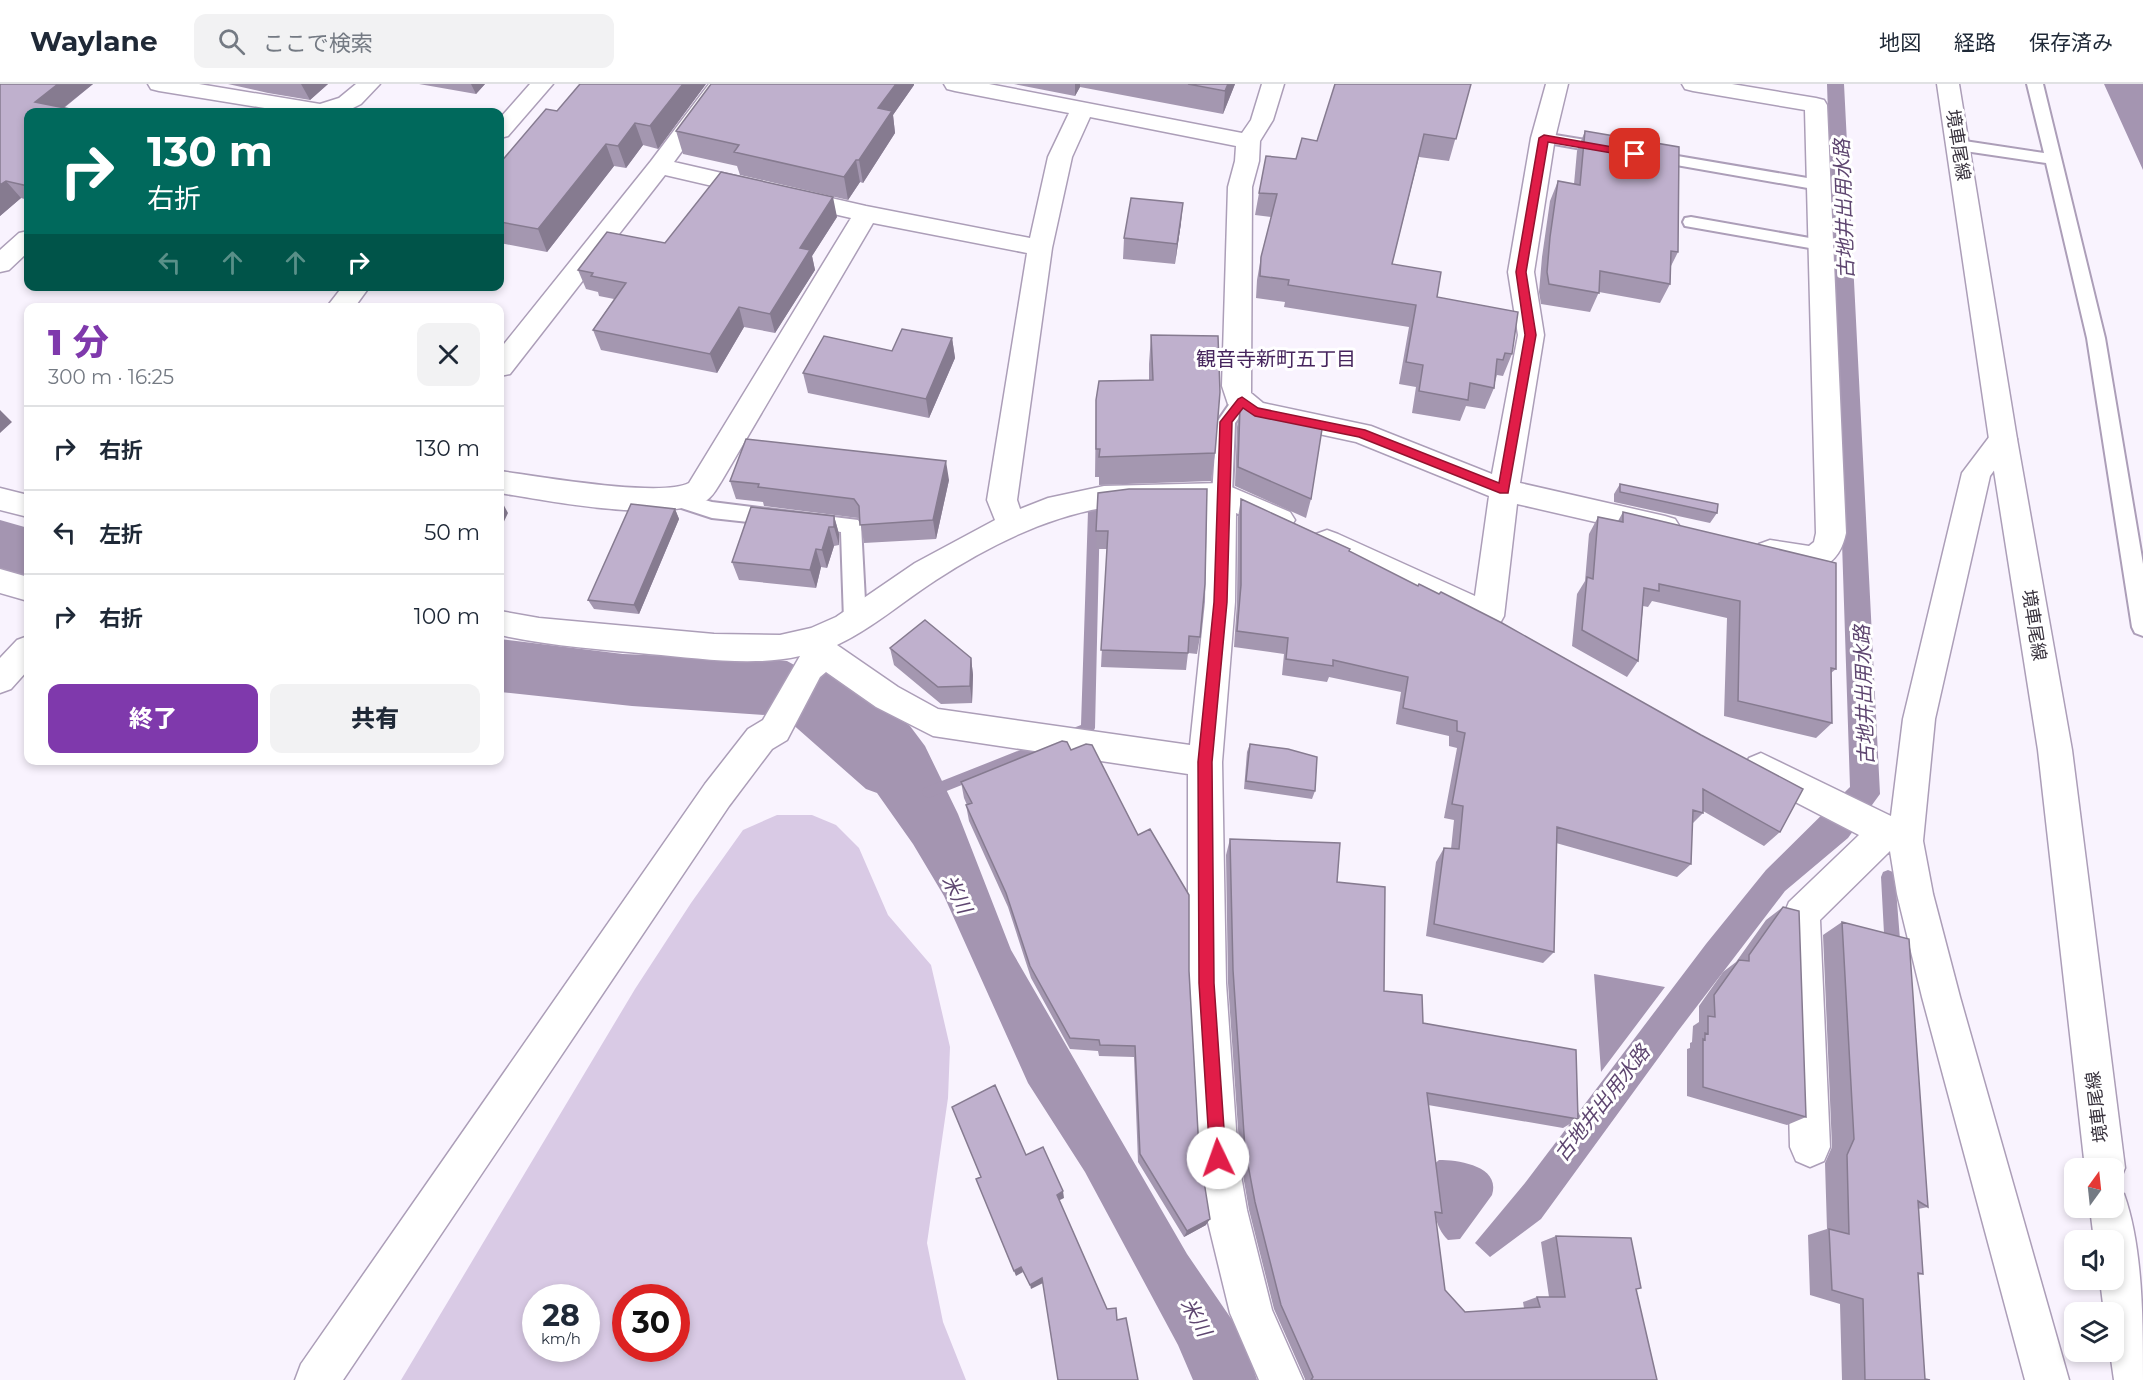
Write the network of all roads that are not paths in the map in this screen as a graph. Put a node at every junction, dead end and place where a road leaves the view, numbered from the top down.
1 (159, 84) edge
2 (369, 84) edge
3 (542, 84) edge
4 (720, 84) edge
5 (955, 84) edge
6 (1273, 84) edge
7 (1557, 84) edge
8 (1693, 84) edge
9 (1948, 84) edge
10 (2035, 84) edge
11 (1816, 94) edge
12 (290, 108) edge
13 (336, 108) edge
14 (1082, 110) junction
15 (504, 127) edge
16 (1544, 138) junction
17 (1248, 141) junction
18 (1958, 145) junction
19 (2053, 159) junction
20 (659, 166) junction
21 (1819, 185) junction
22 (866, 214) junction
23 (1691, 222) dead end
24 (24, 243) edge
25 (1821, 245) junction
26 (1040, 248) junction
27 (0, 264) edge
28 (354, 291) edge
29 (343, 303) edge
30 (504, 362) edge
31 (1242, 401) junction
32 (2003, 439) junction
33 (504, 482) edge
34 (1504, 490) junction
35 (1222, 494) junction
36 (0, 499) edge
37 (676, 499) junction
38 (24, 506) edge
39 (1011, 525) junction
40 (1686, 532) edge
41 (1742, 546) edge
42 (0, 581) edge
43 (24, 589) edge
44 (1488, 616) junction
45 (855, 620) junction
46 (504, 624) edge
47 (2143, 627) edge
48 (1518, 633) edge
49 (24, 653) edge
50 (816, 653) junction
51 (0, 680) edge
52 (1731, 753) edge
53 (1205, 762) junction
54 (1888, 832) junction
55 (1810, 1147) dead end
56 (2104, 1158) edge
57 (2112, 1218) edge
58 (316, 1380) edge
59 (1281, 1380) edge
60 (2047, 1380) edge
61 (2136, 1380) edge

1 - 12 street
2 - 13 street
3 - 15 street
4 - 20 street
5 - 14 street
6 - 17 street
7 - 16 street
8 - 11 street
9 - 18 street, 境車尾線
10 - 19 lane
11 - 21 street
14 - 17 street
14 - 26 street
16 - 21 lane
16 - 34 street
17 - 31 street
18 - 19 lane
18 - 32 street, 境車尾線
19 - 47 lane
20 - 22 street
20 - 30 street
21 - 25 street
22 - 26 street
22 - 37 street
23 - 25 lane
24 - 27 street
25 - 41 street
26 - 39 street
28 - 29 street
31 - 34 street
31 - 35 lane
32 - 54 street
32 - 56 street, 境車尾線
33 - 37 street
34 - 40 street
34 - 44 street
35 - 39 street
35 - 44 street
35 - 53 street
36 - 38 street
37 - 45 lane
39 - 45 street
42 - 43 street
44 - 48 street
45 - 50 street
46 - 50 street
49 - 51 street
50 - 53 street
50 - 58 street
52 - 54 street
53 - 59 street
54 - 55 street
54 - 60 street
57 - 61 street

